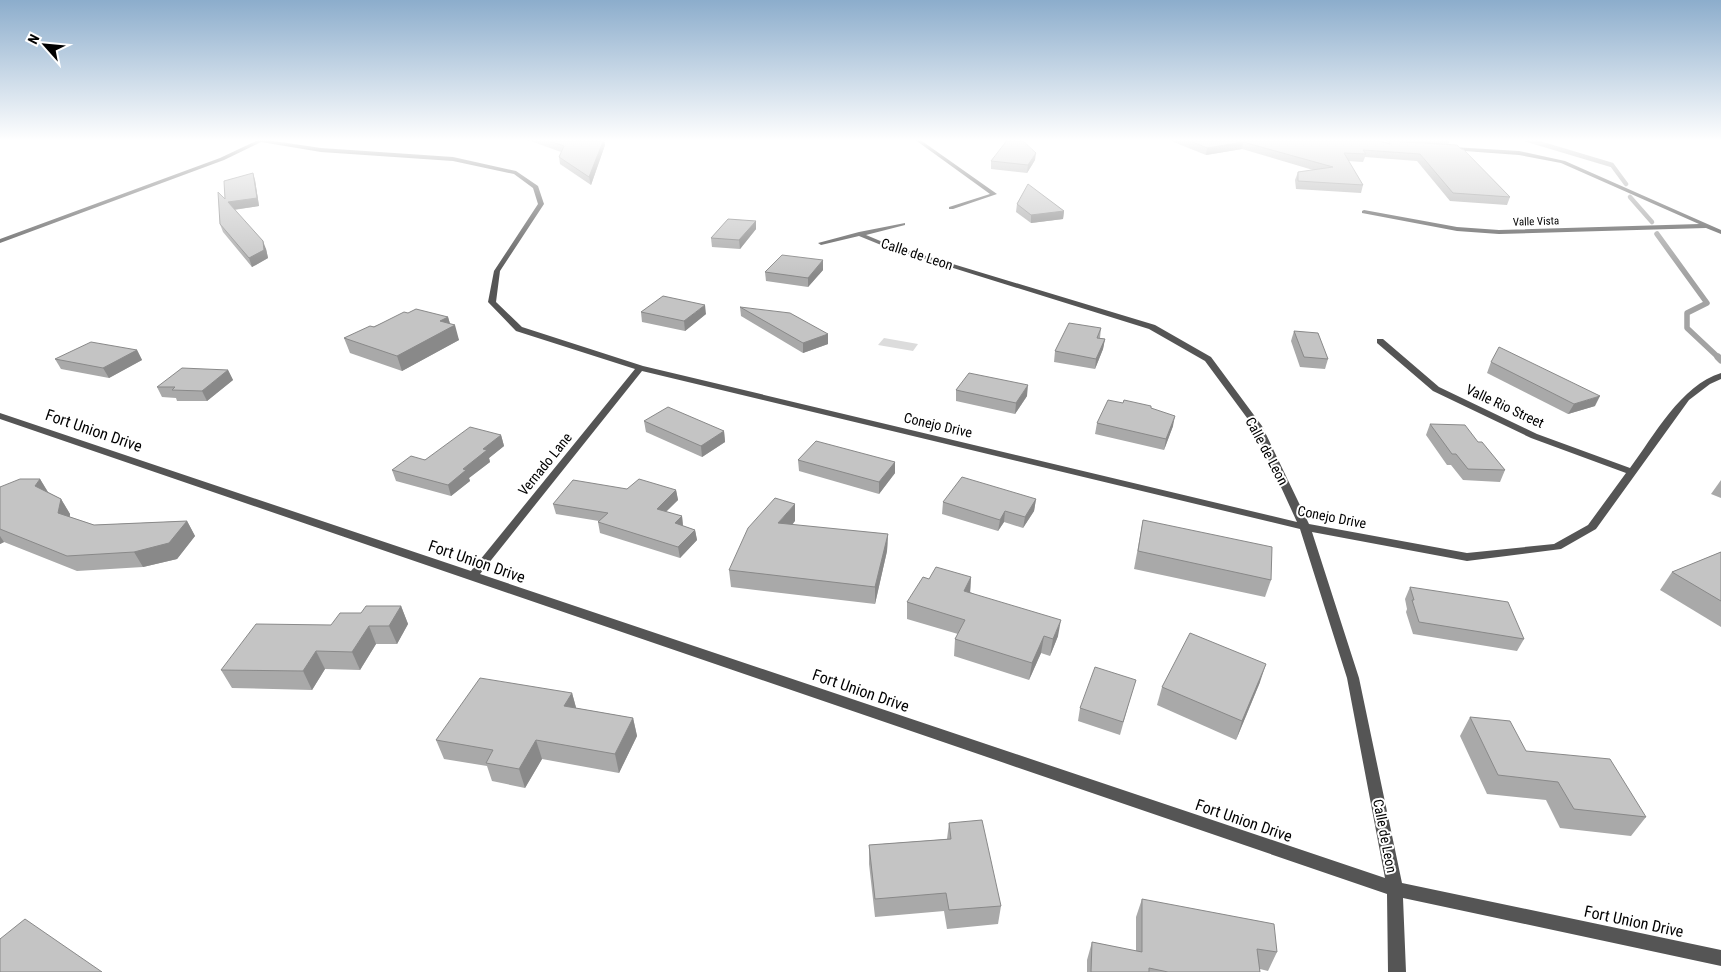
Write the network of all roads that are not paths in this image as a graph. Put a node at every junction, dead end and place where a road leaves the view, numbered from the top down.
1 (154, 184) edge
2 (532, 184) edge
3 (980, 184) edge
4 (1614, 184) edge
5 (951, 208) dead end
6 (1364, 212) dead end
7 (903, 224) dead end
8 (1710, 226) junction
9 (1721, 232) edge
10 (859, 234) junction
11 (0, 242) edge
12 (821, 243) dead end
13 (1380, 341) dead end
14 (640, 368) junction
15 (1721, 376) edge
16 (0, 416) edge
17 (1632, 472) junction
18 (1305, 527) junction
19 (472, 577) junction
20 (1395, 889) junction
21 (1721, 958) edge
22 (1397, 972) edge

1 - 11 street
2 - 14 street, Conejo Drive
3 - 5 street
4 - 8 street
6 - 8 street, Valle Vista
7 - 10 street, Calle de Leon
8 - 9 street
10 - 12 street, Calle de Leon
10 - 18 street, Calle de Leon
13 - 17 street, Valle Rio Street
14 - 18 street, Conejo Drive
14 - 19 street, Vernado Lane
15 - 17 street, Conejo Drive
16 - 19 street, Fort Union Drive
17 - 18 street, Conejo Drive
18 - 20 street, Calle de Leon
19 - 20 street, Fort Union Drive
20 - 21 street, Fort Union Drive
20 - 22 street, Calle de Leon

